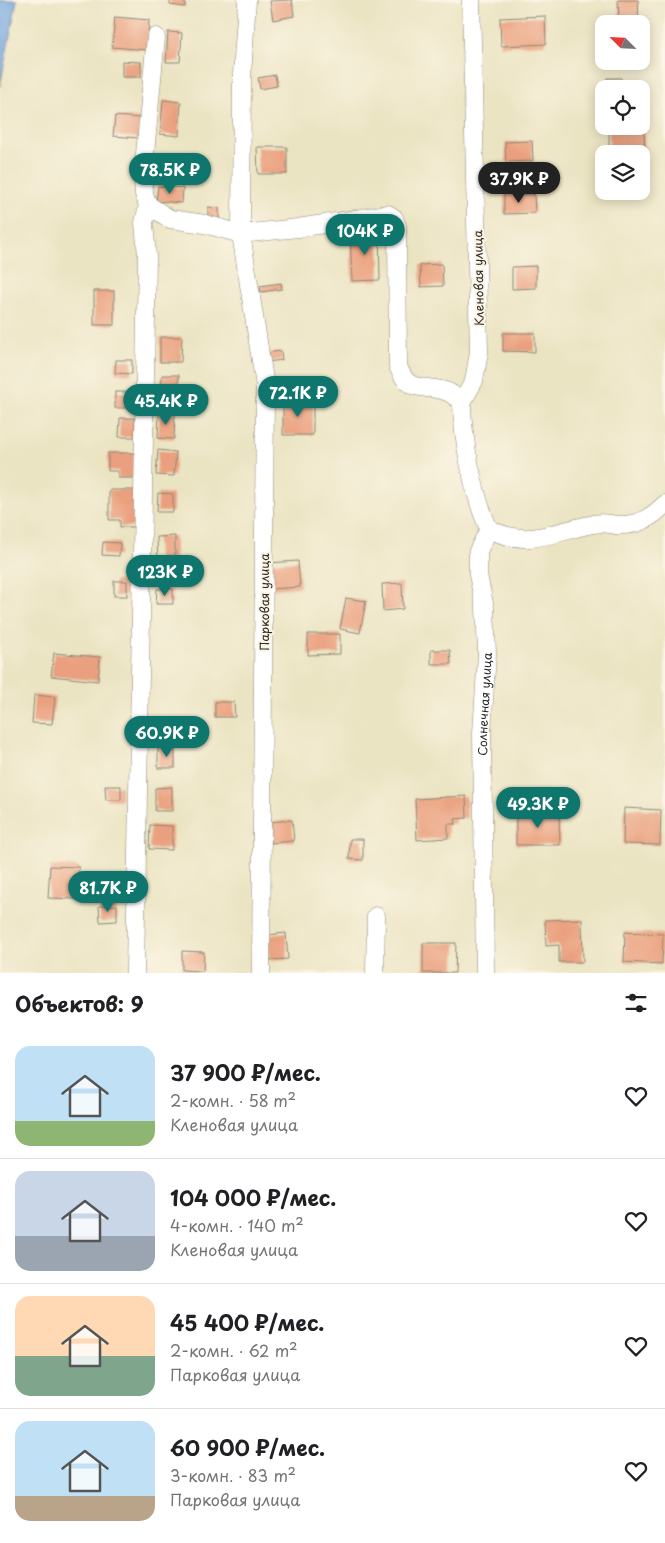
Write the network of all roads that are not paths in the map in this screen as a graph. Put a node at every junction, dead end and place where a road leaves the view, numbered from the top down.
1 (247, 0) edge
2 (471, 0) edge
3 (156, 37) dead end
4 (148, 205) junction
5 (241, 234) junction
6 (462, 402) junction
7 (665, 504) edge
8 (489, 529) junction
9 (376, 916) dead end
10 (135, 973) edge
11 (261, 973) edge
12 (375, 973) edge
13 (485, 973) edge

1 - 5 street, Парковая улица
2 - 6 street, Кленовая улица
3 - 4 street
4 - 5 street
4 - 10 street
5 - 6 street
5 - 11 street, Парковая улица
6 - 8 street
7 - 8 street
8 - 13 street, Солнечная улица
9 - 12 street

